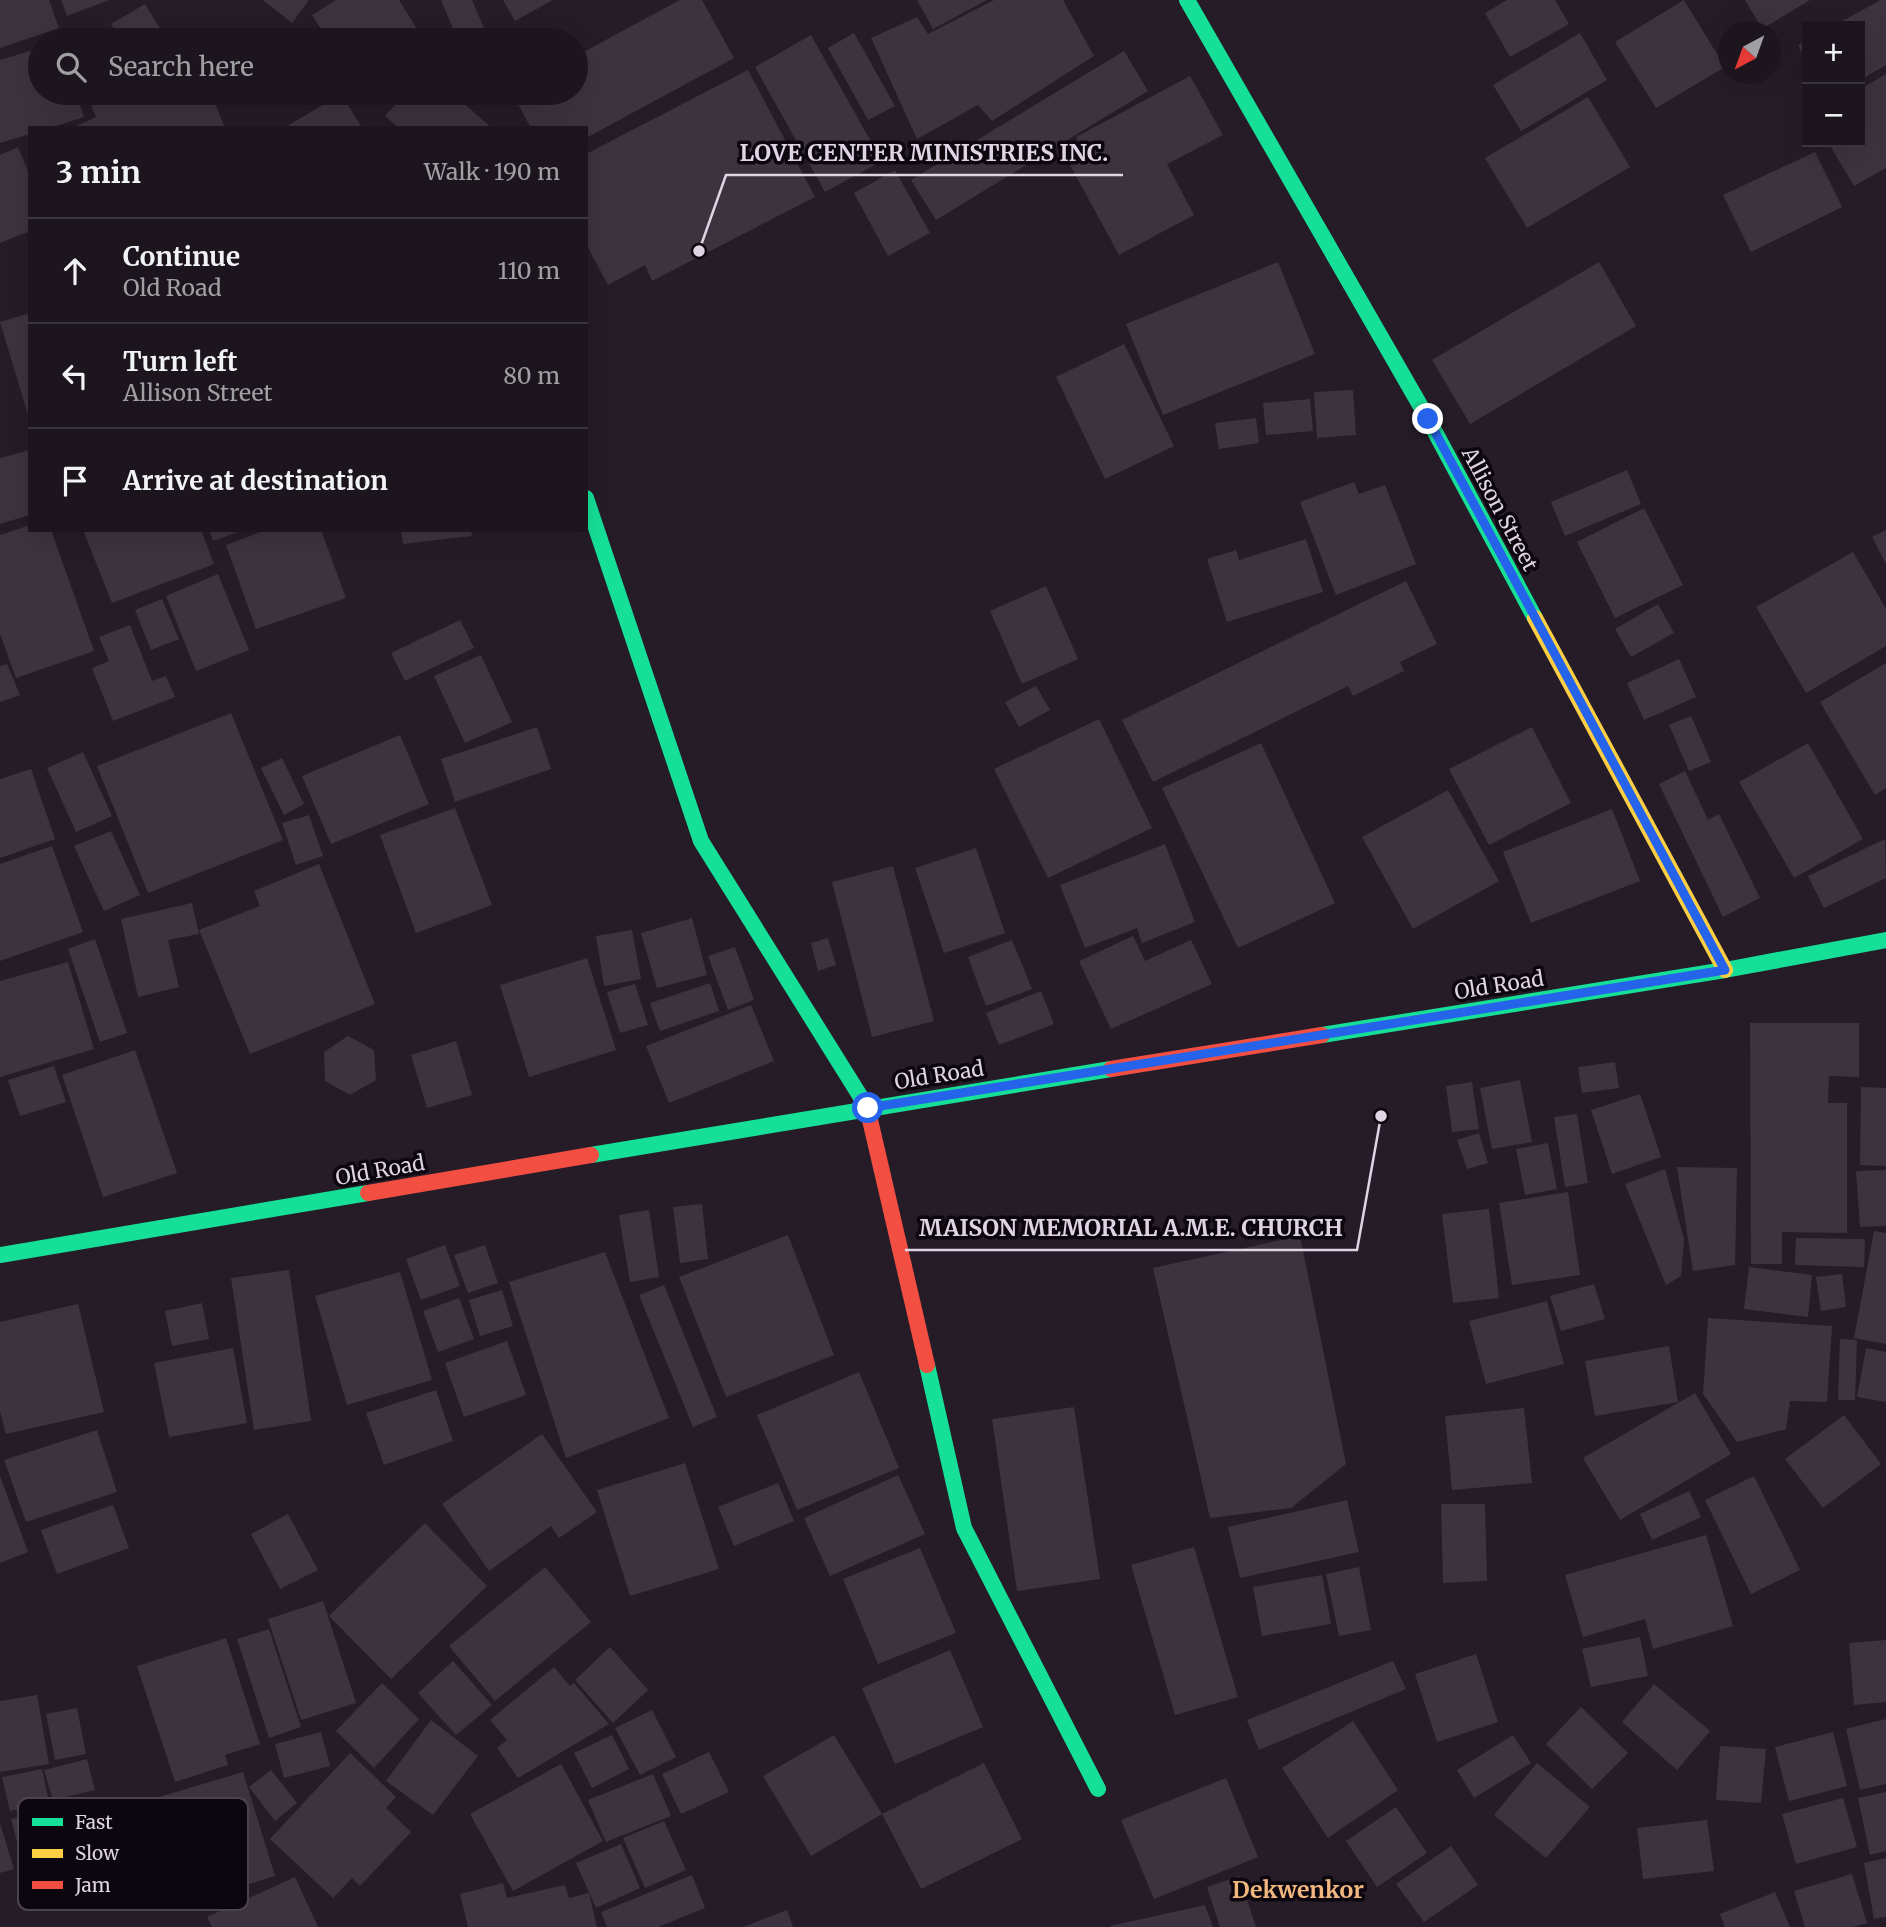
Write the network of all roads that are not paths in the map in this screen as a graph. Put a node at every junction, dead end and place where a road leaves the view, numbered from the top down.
1 (1187, 0) edge
2 (588, 504) edge
3 (1886, 940) edge
4 (1725, 970) junction
5 (868, 1108) junction
6 (0, 1255) edge
7 (1098, 1789) dead end

1 - 4 street, Allison Street
2 - 5 street
3 - 4 street, Old Road
4 - 5 street, Old Road
5 - 6 street, Old Road
5 - 7 street

